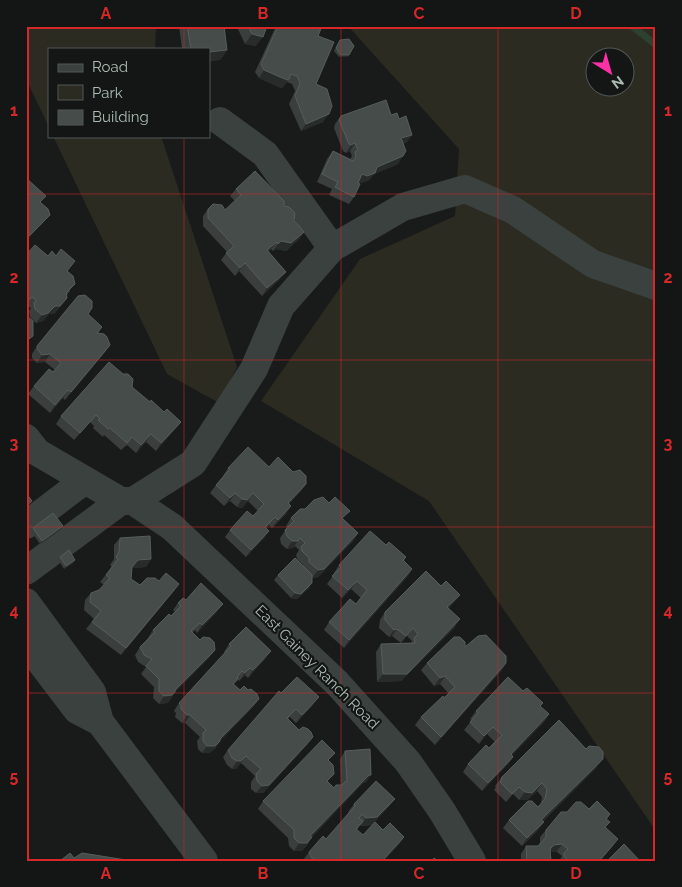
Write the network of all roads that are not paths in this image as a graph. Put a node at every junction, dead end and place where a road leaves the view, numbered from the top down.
1 (220, 121) dead end
2 (332, 248) junction
3 (656, 286) edge
4 (26, 438) edge
5 (85, 480) junction
6 (127, 501) junction
7 (26, 525) edge
8 (26, 570) edge
9 (26, 602) edge
10 (26, 643) edge
11 (100, 722) junction
12 (204, 861) edge
13 (472, 861) edge

1 - 2 street
2 - 3 street
2 - 6 street
4 - 5 street, East Gainey Ranch Road
5 - 6 street, East Gainey Ranch Road
5 - 7 street
6 - 8 street
6 - 13 street, East Gainey Ranch Road
9 - 11 street
10 - 11 street
11 - 12 street

